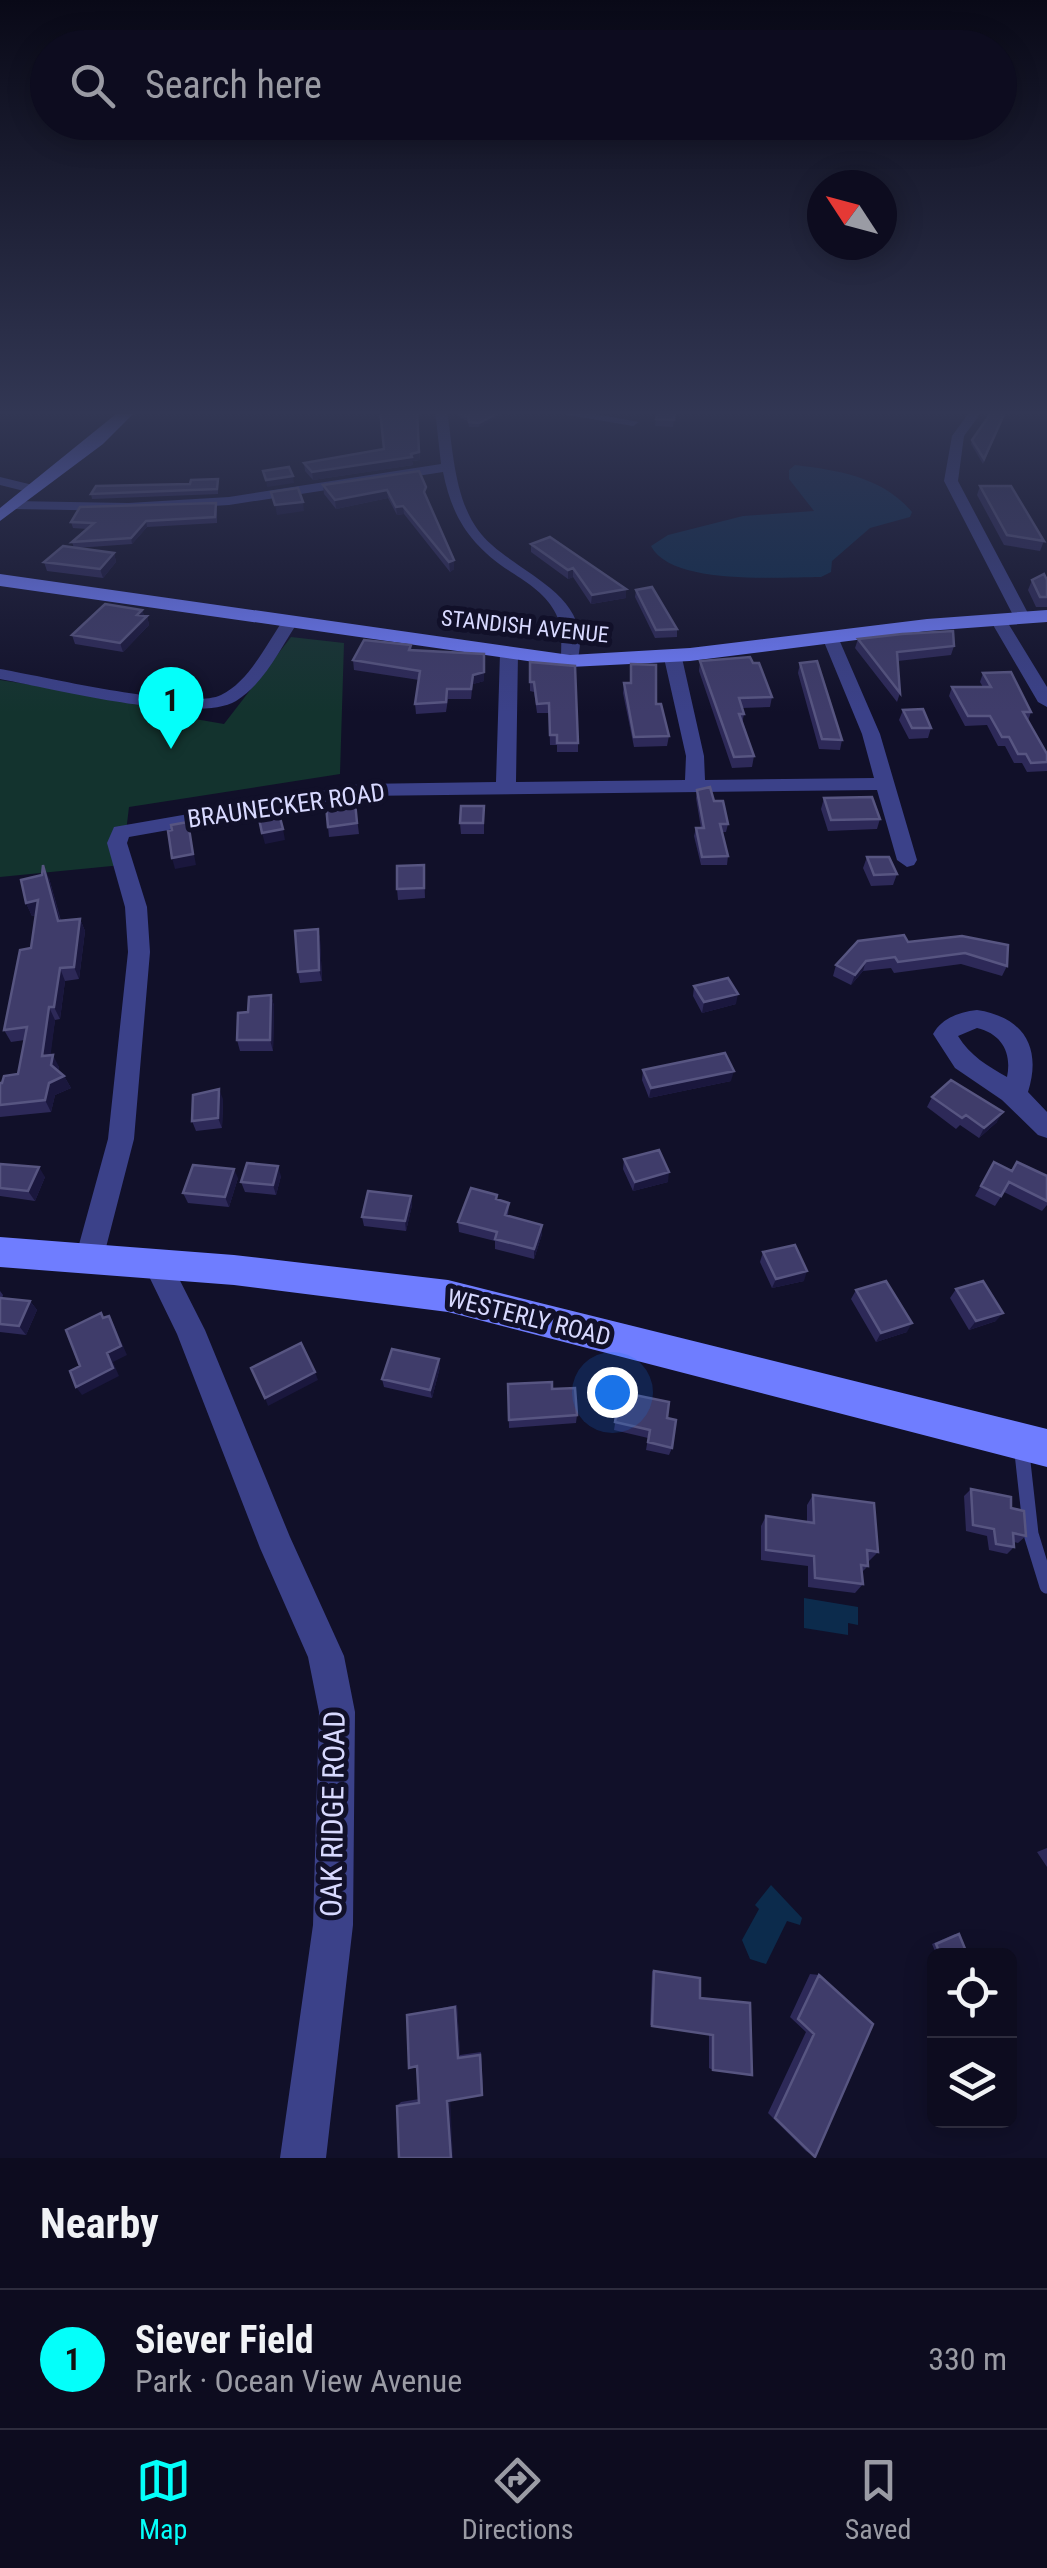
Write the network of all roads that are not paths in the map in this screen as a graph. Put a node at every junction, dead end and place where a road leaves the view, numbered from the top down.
1 (465, 511) edge
2 (967, 511) edge
3 (0, 580) edge
4 (1047, 616) edge
5 (1022, 617) junction
6 (997, 618) junction
7 (290, 622) junction
8 (830, 638) junction
9 (508, 653) junction
10 (673, 658) junction
11 (570, 661) junction
12 (0, 674) edge
13 (1047, 702) edge
14 (886, 784) junction
15 (694, 787) junction
16 (506, 788) junction
17 (907, 860) dead end
18 (1014, 1095) dead end
19 (1047, 1128) edge
20 (0, 1252) edge
21 (90, 1259) junction
22 (158, 1264) junction
23 (1034, 1445) edge
24 (1047, 1586) edge
25 (303, 2158) edge

1 - 11 street
2 - 5 street
3 - 7 street, STANDISH AVENUE
4 - 5 street, STANDISH AVENUE
5 - 6 street, STANDISH AVENUE
6 - 8 street, STANDISH AVENUE
6 - 13 street
7 - 9 street, STANDISH AVENUE
7 - 12 street
8 - 10 street, STANDISH AVENUE
8 - 14 street
9 - 11 street, STANDISH AVENUE
9 - 16 street
10 - 11 street, STANDISH AVENUE
10 - 15 street
14 - 15 street, BRAUNECKER ROAD
14 - 17 street
15 - 16 street, BRAUNECKER ROAD
16 - 21 street, BRAUNECKER ROAD
18 - 19 street
20 - 21 street, WESTERLY ROAD
21 - 22 street, WESTERLY ROAD
22 - 23 street, WESTERLY ROAD
22 - 25 street, OAK RIDGE ROAD
23 - 24 lane

